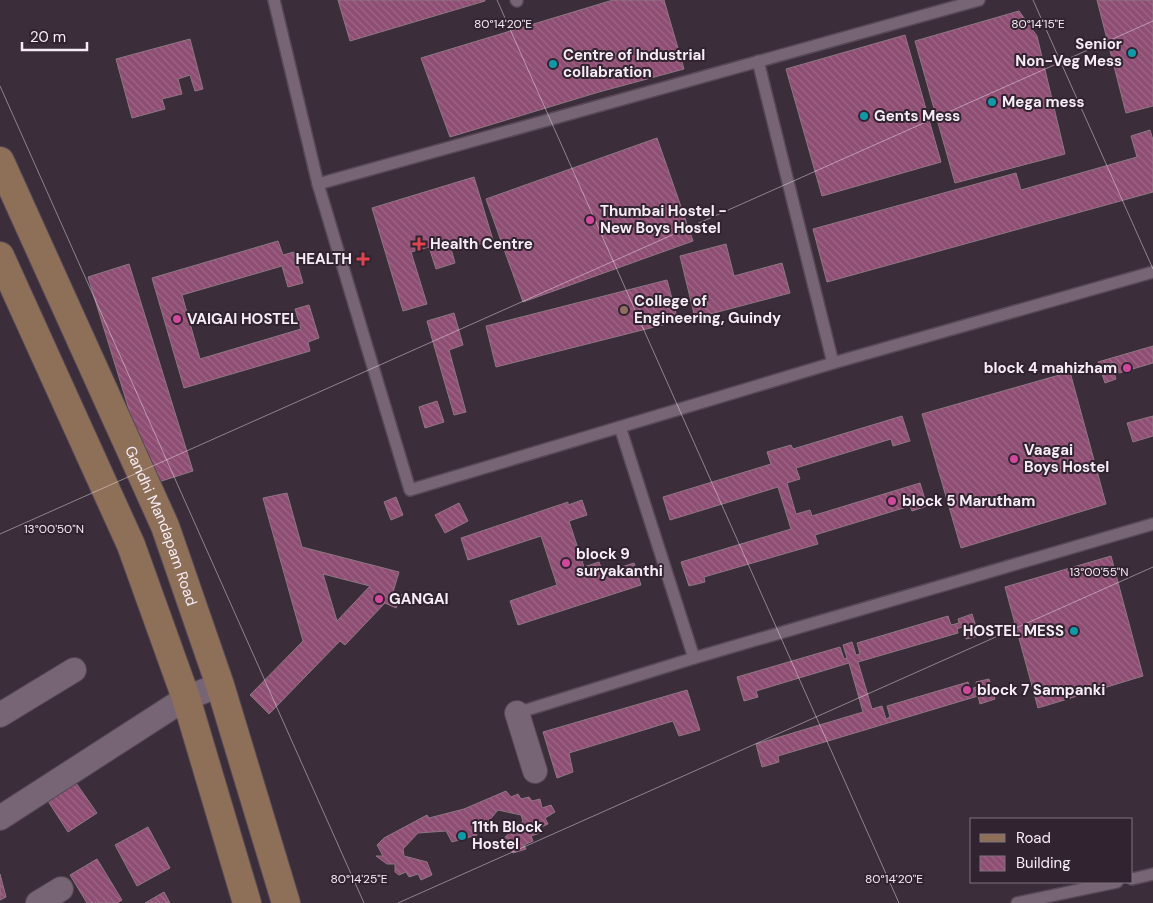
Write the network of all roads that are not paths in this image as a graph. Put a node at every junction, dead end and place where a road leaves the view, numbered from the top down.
1 (274, 0) edge
2 (979, 0) edge
3 (758, 61) junction
4 (0, 161) edge
5 (318, 184) junction
6 (0, 256) edge
7 (1153, 272) edge
8 (833, 363) junction
9 (620, 427) junction
10 (1153, 524) edge
11 (694, 658) junction
12 (74, 670) dead end
13 (220, 685) junction
14 (186, 698) junction
15 (517, 713) joint
16 (0, 714) edge
17 (536, 771) dead end
18 (0, 818) edge
19 (1153, 874) edge
20 (1133, 878) edge
21 (1112, 883) edge
22 (61, 888) dead end
23 (38, 903) edge
24 (247, 903) edge
25 (286, 903) edge
26 (1017, 903) edge

1 - 5 lane
2 - 3 lane
3 - 5 lane
3 - 8 lane
4 - 13 main road, Gandhi Mandapam Road
5 - 9 lane
6 - 14 main road
7 - 8 lane
8 - 9 lane
9 - 11 lane
10 - 11 lane
11 - 15 lane
12 - 16 street
13 - 14 street
13 - 25 main road, Gandhi Mandapam Road
14 - 18 street
14 - 24 main road
15 - 17 street
19 - 20 lane
21 - 26 lane
22 - 23 street

